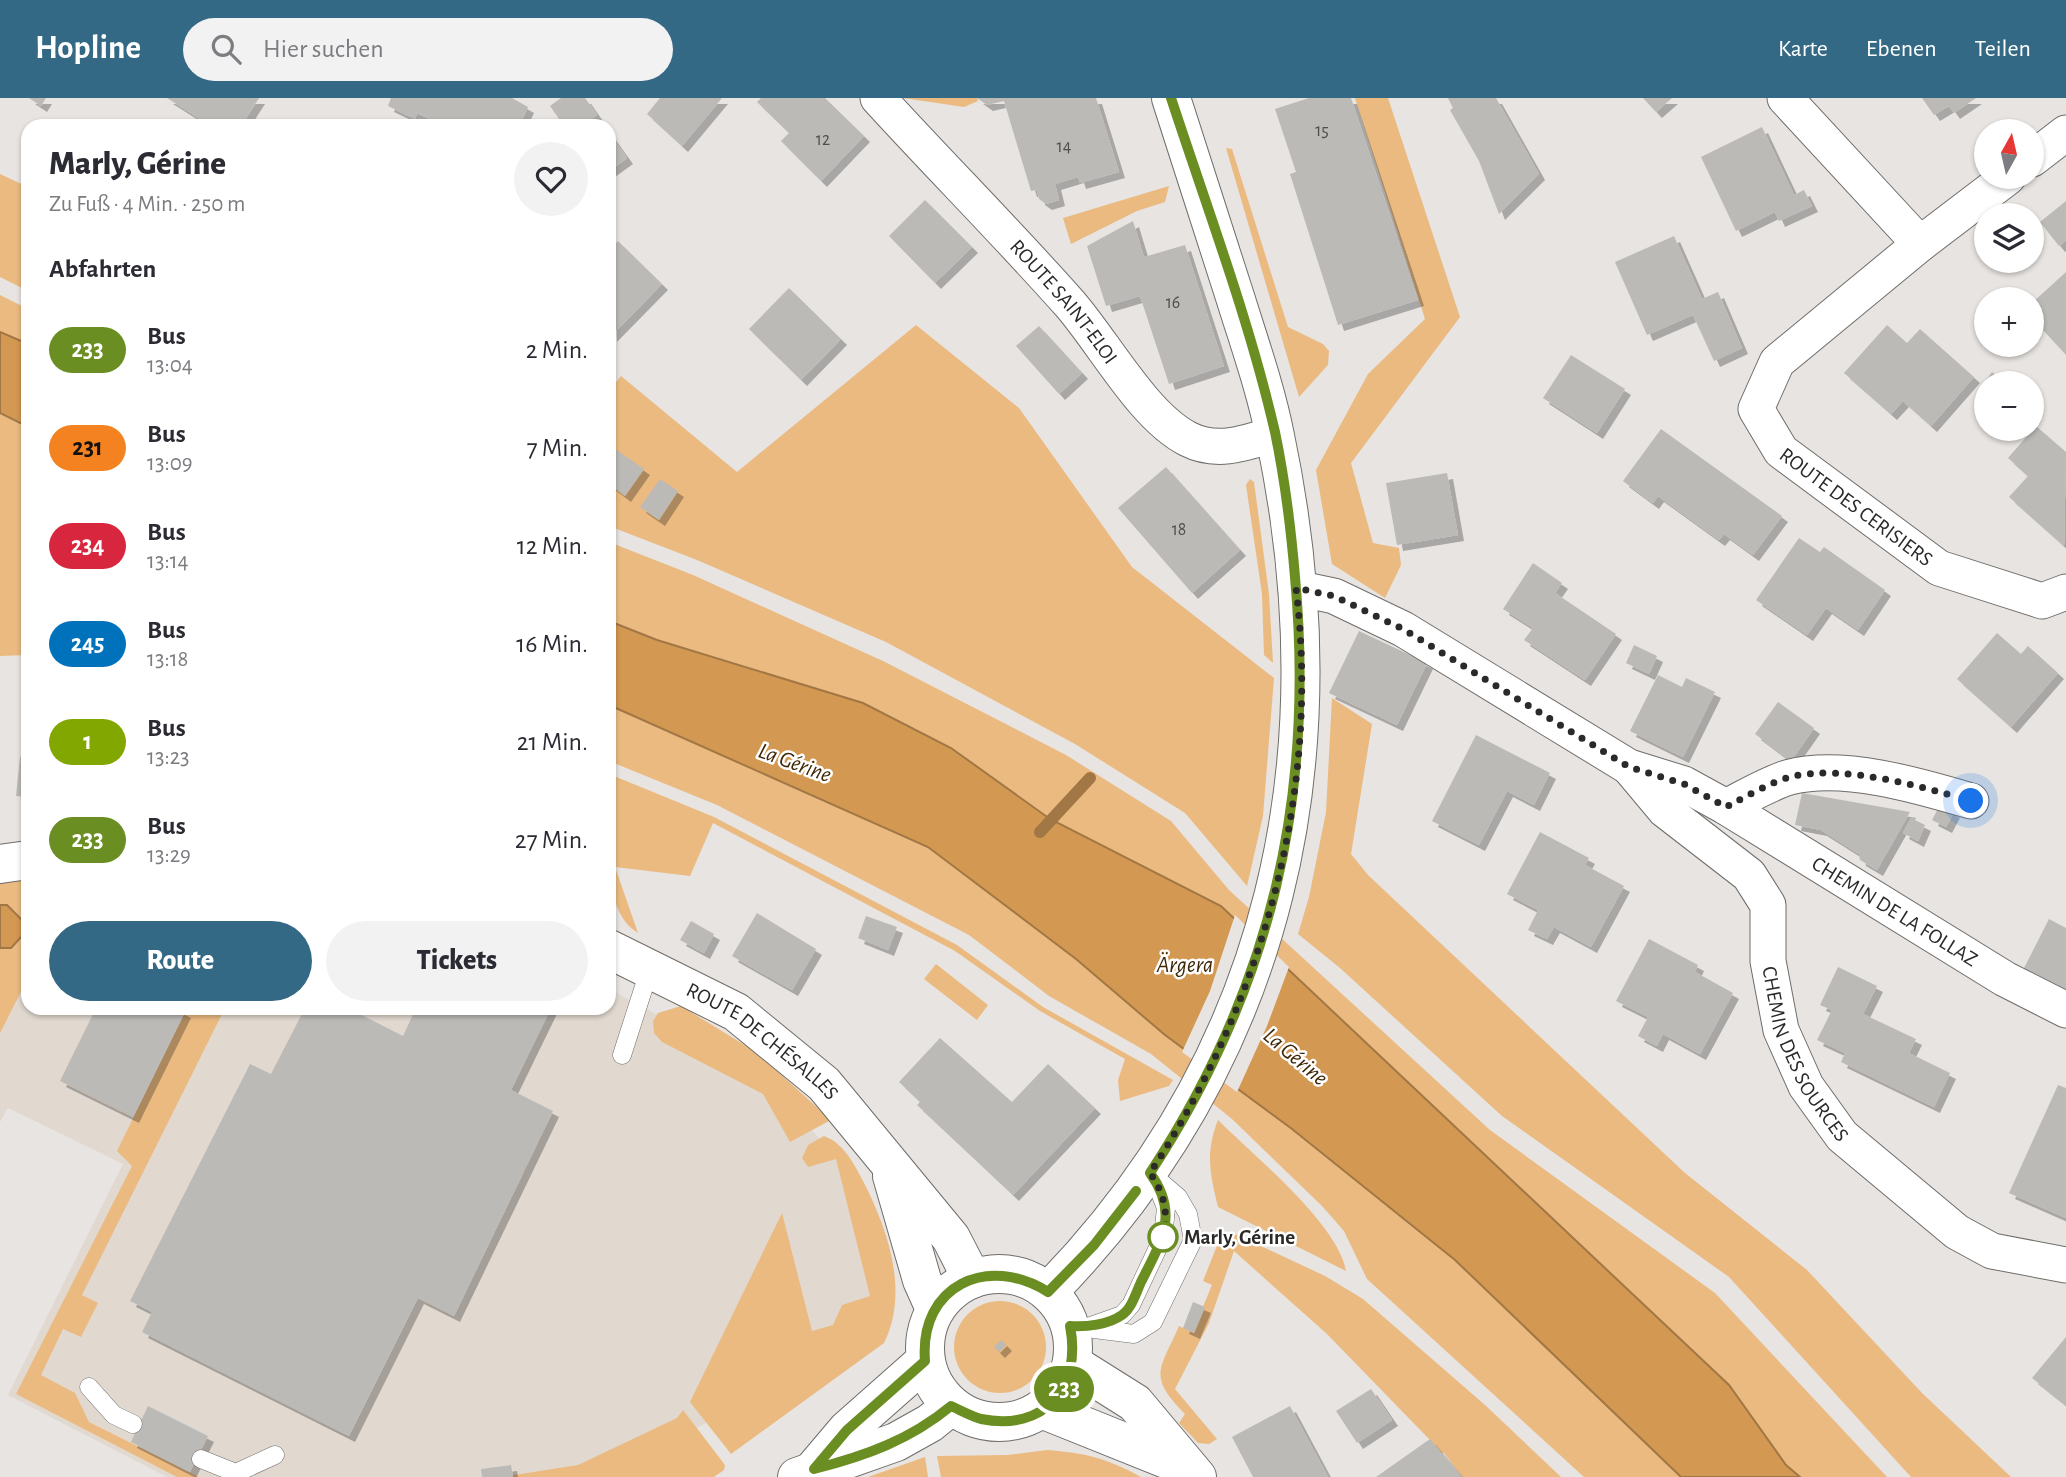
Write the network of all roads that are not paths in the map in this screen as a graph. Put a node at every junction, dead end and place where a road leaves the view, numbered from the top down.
1 (878, 98) edge
2 (1171, 98) edge
3 (1785, 98) edge
4 (2066, 133) edge
5 (2044, 150) edge
6 (1992, 189) edge
7 (1920, 244) junction
8 (1275, 434) junction
9 (1296, 588) junction
10 (2066, 592) edge
11 (1629, 767) junction
12 (1971, 801) dead end
13 (1726, 807) junction
14 (21, 861) edge
15 (0, 864) edge
16 (616, 952) edge
17 (650, 968) junction
18 (2066, 1010) edge
19 (622, 1055) dead end
20 (889, 1164) junction
21 (1150, 1173) junction
22 (2066, 1265) edge
23 (972, 1279) junction
24 (1048, 1292) junction
25 (935, 1309) junction
26 (1079, 1327) junction
27 (925, 1361) junction
28 (1073, 1364) junction
29 (89, 1387) dead end
30 (951, 1406) junction
31 (1044, 1410) junction
32 (133, 1424) dead end
33 (275, 1455) dead end
34 (201, 1459) dead end
35 (1193, 1472) edge
36 (806, 1473) edge

1 - 8 street, ROUTE SAINT-ELOI
2 - 8 main road
3 - 7 street
4 - 5 street
6 - 7 street, ROUTE DES CERISIERS
7 - 10 street, ROUTE DES CERISIERS
8 - 9 main road
9 - 11 street, CHEMIN DE LA FOLLAZ
9 - 21 main road
11 - 13 street, CHEMIN DE LA FOLLAZ
11 - 22 street, CHEMIN DES SOURCES
12 - 13 street
13 - 18 street, CHEMIN DE LA FOLLAZ
14 - 15 main road
16 - 17 main road, ROUTE DE CHÉSALLES
17 - 19 lane
17 - 20 main road, ROUTE DE CHÉSALLES
20 - 23 main road, ROUTE DE CHÉSALLES
20 - 25 main road, ROUTE DE CHÉSALLES
21 - 24 main road
21 - 26 lane
21 - 26 lane
23 - 24 main road
23 - 25 main road
24 - 26 main road
25 - 27 main road
26 - 28 main road
27 - 30 main road
27 - 36 main road
28 - 31 main road
28 - 35 main road
29 - 32 lane
30 - 31 main road
30 - 36 main road
31 - 35 main road
33 - 34 lane

